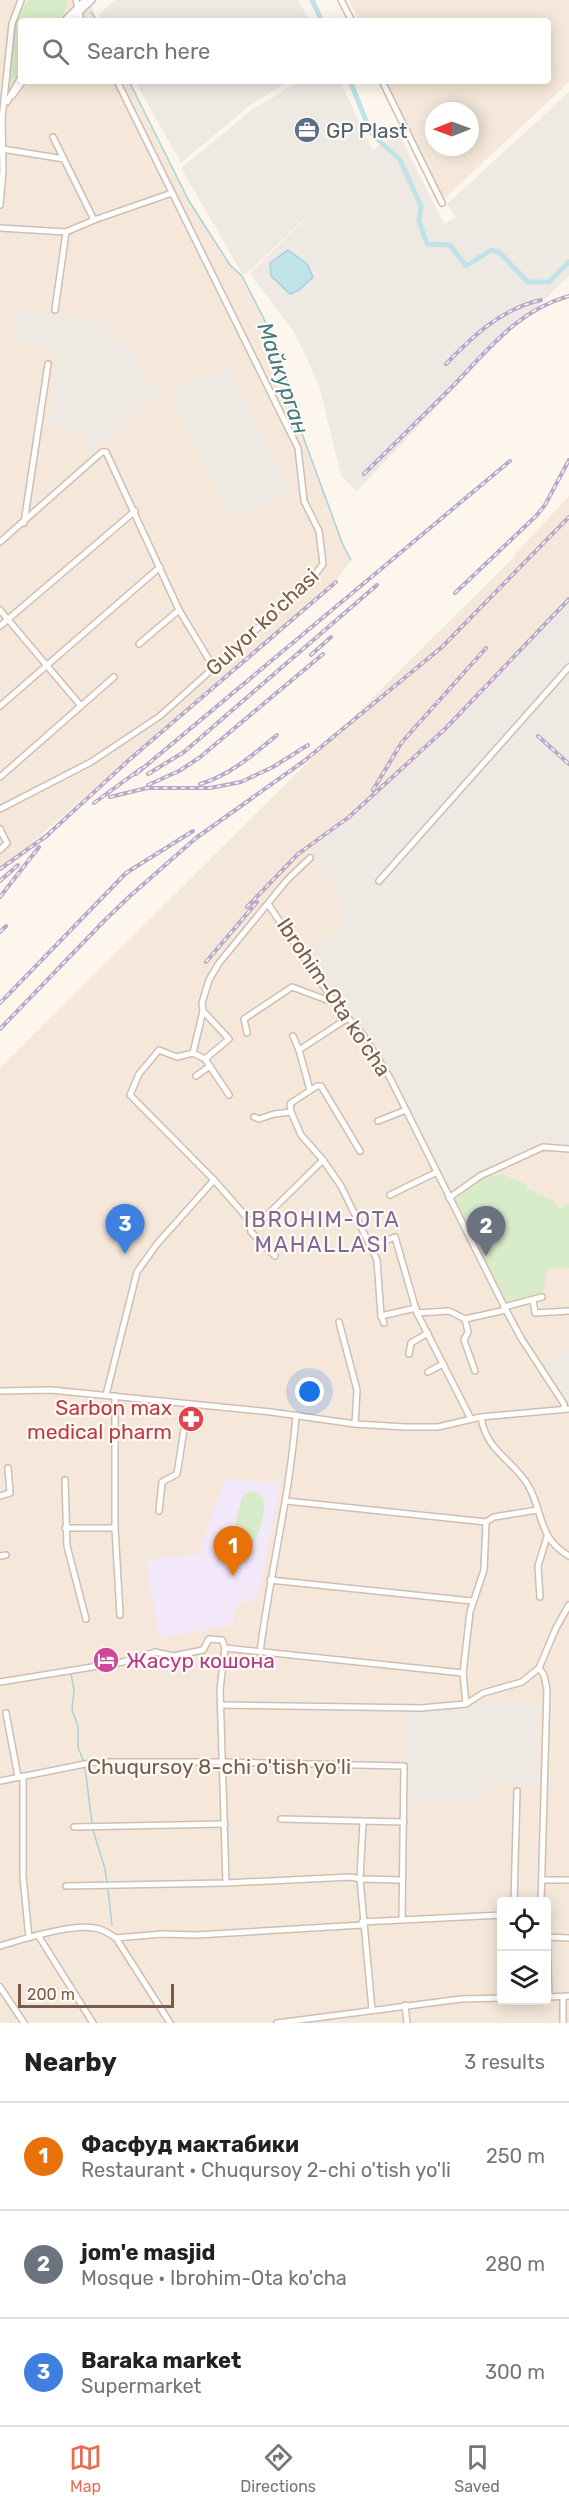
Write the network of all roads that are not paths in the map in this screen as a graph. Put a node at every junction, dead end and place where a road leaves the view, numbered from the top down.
1 (21, 0) edge
2 (85, 0) edge
3 (92, 0) edge
4 (341, 0) edge
5 (77, 6) edge
6 (67, 18) edge
7 (350, 18) edge
8 (18, 82) edge
9 (21, 84) edge
10 (118, 84) edge
11 (383, 84) edge
12 (7, 102) junction
13 (4, 109) junction
14 (53, 137) dead end
15 (1, 149) edge
16 (64, 159) junction
17 (172, 193) junction
18 (442, 203) dead end
19 (0, 204) edge
20 (94, 220) junction
21 (0, 228) edge
22 (66, 232) junction
23 (56, 310) dead end
24 (48, 364) dead end
25 (135, 511) junction
26 (24, 523) junction
27 (0, 542) edge
28 (160, 567) junction
29 (0, 610) edge
30 (179, 610) junction
31 (8, 620) junction
32 (0, 626) edge
33 (139, 644) dead end
34 (47, 666) junction
35 (569, 667) edge
36 (214, 668) junction
37 (114, 677) dead end
38 (0, 706) edge
39 (81, 706) junction
40 (0, 777) edge
41 (0, 809) edge
42 (0, 829) edge
43 (0, 850) edge
44 (310, 858) dead end
45 (379, 881) dead end
46 (268, 904) junction
47 (335, 1003) junction
48 (203, 1011) junction
49 (348, 1018) junction
50 (247, 1033) dead end
51 (293, 1036) dead end
52 (299, 1050) junction
53 (193, 1053) junction
54 (205, 1059) junction
55 (210, 1066) junction
56 (196, 1076) dead end
57 (310, 1090) junction
58 (229, 1095) dead end
59 (406, 1110) junction
60 (291, 1112) junction
61 (254, 1117) dead end
62 (378, 1121) dead end
63 (569, 1149) edge
64 (360, 1151) dead end
65 (323, 1160) junction
66 (437, 1172) junction
67 (214, 1180) junction
68 (390, 1196) dead end
69 (449, 1198) junction
70 (249, 1220) junction
71 (370, 1247) junction
72 (275, 1256) dead end
73 (542, 1297) dead end
74 (533, 1300) junction
75 (505, 1309) junction
76 (416, 1310) junction
77 (569, 1311) edge
78 (381, 1316) junction
79 (465, 1319) junction
80 (339, 1322) dead end
81 (384, 1323) dead end
82 (428, 1334) junction
83 (409, 1354) dead end
84 (443, 1365) junction
85 (475, 1371) dead end
86 (428, 1372) dead end
87 (0, 1391) edge
88 (106, 1395) junction
89 (115, 1396) junction
90 (188, 1404) junction
91 (567, 1409) edge
92 (296, 1415) junction
93 (481, 1417) junction
94 (471, 1419) junction
95 (355, 1424) junction
96 (8, 1468) dead end
97 (65, 1480) dead end
98 (0, 1496) edge
99 (286, 1501) junction
100 (537, 1510) junction
101 (159, 1512) dead end
102 (486, 1522) junction
103 (65, 1528) junction
104 (115, 1528) junction
105 (547, 1536) junction
106 (569, 1556) edge
107 (270, 1580) junction
108 (540, 1598) dead end
109 (472, 1601) junction
110 (569, 1605) edge
111 (120, 1615) dead end
112 (86, 1619) dead end
113 (225, 1648) junction
114 (260, 1652) junction
115 (539, 1668) junction
116 (463, 1673) junction
117 (0, 1682) edge
118 (466, 1704) junction
119 (221, 1705) junction
120 (6, 1713) dead end
121 (224, 1762) junction
122 (20, 1777) junction
123 (0, 1781) edge
124 (517, 1791) dead end
125 (281, 1819) dead end
126 (363, 1822) junction
127 (404, 1822) junction
128 (225, 1824) junction
129 (74, 1827) dead end
130 (360, 1879) junction
131 (402, 1880) junction
132 (542, 1880) junction
133 (569, 1881) edge
134 (225, 1883) junction
135 (66, 1886) dead end
136 (514, 1897) edge
137 (541, 1897) edge
138 (497, 1915) edge
139 (402, 1919) junction
140 (362, 1924) junction
141 (38, 1935) junction
142 (551, 1937) edge
143 (29, 1938) junction
144 (116, 1938) junction
145 (569, 1938) edge
146 (0, 1946) edge
147 (0, 1987) edge
148 (566, 1996) edge
149 (551, 1997) edge
150 (497, 1998) edge
151 (405, 2006) junction
152 (372, 2010) junction
153 (24, 2023) edge
154 (93, 2023) edge
155 (170, 2023) edge
156 (277, 2023) edge
157 (407, 2023) edge
158 (563, 2023) edge

1 - 13 street
2 - 5 street
3 - 5 street
4 - 7 street
5 - 6 street
8 - 12 street
9 - 12 street
10 - 17 street, Gulyor ko'chasi
11 - 18 street
12 - 13 street
13 - 15 street
14 - 16 street
15 - 16 street
15 - 19 street
16 - 20 street
17 - 20 street
17 - 36 street, Gulyor ko'chasi
20 - 22 street
21 - 22 street
22 - 23 street
24 - 26 street
25 - 26 street
25 - 28 street
25 - 31 street
26 - 27 street
28 - 30 street
28 - 34 street
29 - 31 street
30 - 33 street
30 - 36 street
31 - 32 street
31 - 34 street
34 - 38 street
34 - 39 street
35 - 45 street
36 - 41 street, Gulyor ko'chasi
37 - 39 street
39 - 40 street
42 - 43 street
44 - 46 street, Ibrohim-Ota ko'cha
46 - 47 street, Ibrohim-Ota ko'cha
46 - 48 street, Ibrohim-Ota ko'cha
47 - 49 street, Ibrohim-Ota ko'cha
47 - 50 street
48 - 53 street, Ibrohim-Ota ko'cha
48 - 54 street
49 - 52 street
49 - 59 street, Ibrohim-Ota ko'cha
51 - 52 street
52 - 57 street
53 - 54 street
53 - 67 street
54 - 55 street
55 - 56 street
55 - 58 street
57 - 60 street
57 - 64 street
59 - 62 street
59 - 66 street, Ibrohim-Ota ko'cha
60 - 61 street
60 - 65 street
63 - 69 street
65 - 70 street
65 - 71 street
66 - 68 street
66 - 69 street, Ibrohim-Ota ko'cha
67 - 70 street
67 - 88 street
69 - 75 street, Ibrohim-Ota ko'cha
70 - 72 street
71 - 76 street
71 - 78 street
73 - 74 street
74 - 75 street
74 - 77 street
75 - 79 street
75 - 91 street, Ibrohim-Ota ko'cha
76 - 78 street
76 - 79 street
76 - 82 street
78 - 81 street
79 - 85 street
80 - 95 street
82 - 83 street
82 - 84 street
84 - 86 street
84 - 94 street
87 - 88 street
88 - 89 street
89 - 90 street
89 - 104 street
90 - 92 street
90 - 101 street
91 - 93 street
92 - 95 street
92 - 99 street
93 - 94 street
93 - 100 street
94 - 95 street
96 - 98 street
97 - 103 street
99 - 102 street
99 - 107 street
100 - 102 street
100 - 105 street
102 - 109 street
103 - 104 street
103 - 112 street
104 - 111 street
105 - 106 street
105 - 108 street
107 - 109 street
107 - 114 street
109 - 116 street
110 - 115 street
113 - 114 street
113 - 117 street
113 - 119 street
114 - 116 street
115 - 118 street
115 - 132 street
116 - 118 street
118 - 119 street
119 - 121 street
120 - 122 street
121 - 122 street, Chuqursoy 8-chi o'tish yo'li
121 - 127 street, Chuqursoy 8-chi o'tish yo'li
121 - 128 street
122 - 123 street, Chuqursoy 8-chi o'tish yo'li
122 - 143 street
124 - 136 street
125 - 126 street
126 - 127 street
126 - 130 street
127 - 131 street
128 - 129 street
128 - 134 street
130 - 131 street
130 - 134 street
130 - 140 street
131 - 139 street
132 - 133 street
132 - 137 street
134 - 135 street
138 - 139 street
139 - 140 street
140 - 144 street
140 - 152 street
141 - 143 street
141 - 144 street
141 - 154 street
142 - 145 street
143 - 146 street
144 - 155 street
147 - 153 street
148 - 149 street
148 - 158 street
150 - 151 street
151 - 152 street
151 - 157 street
152 - 156 street

